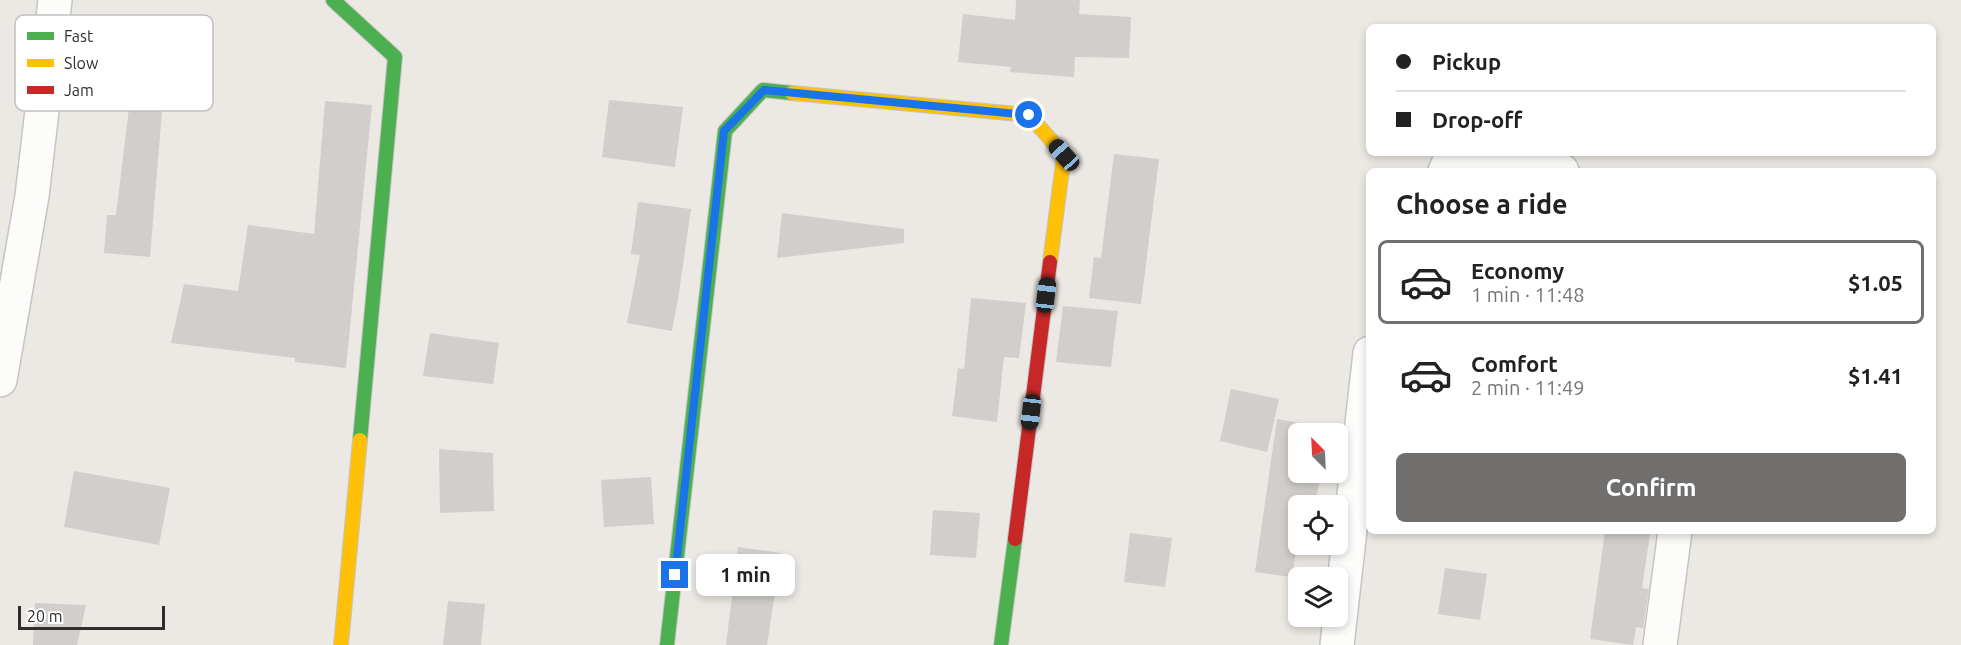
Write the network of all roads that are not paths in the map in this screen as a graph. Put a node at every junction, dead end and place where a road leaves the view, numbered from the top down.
1 (55, 0) edge
2 (333, 0) edge
3 (53, 15) edge
4 (42, 111) edge
5 (1446, 168) edge
6 (1531, 168) edge
7 (0, 380) edge
8 (1366, 388) edge
9 (1675, 534) edge
10 (341, 645) edge
11 (667, 645) edge
12 (1001, 645) edge
13 (1337, 645) edge
14 (1660, 645) edge

1 - 3 street
2 - 10 street
4 - 7 street
5 - 6 street
8 - 13 street
9 - 14 street
11 - 12 street

